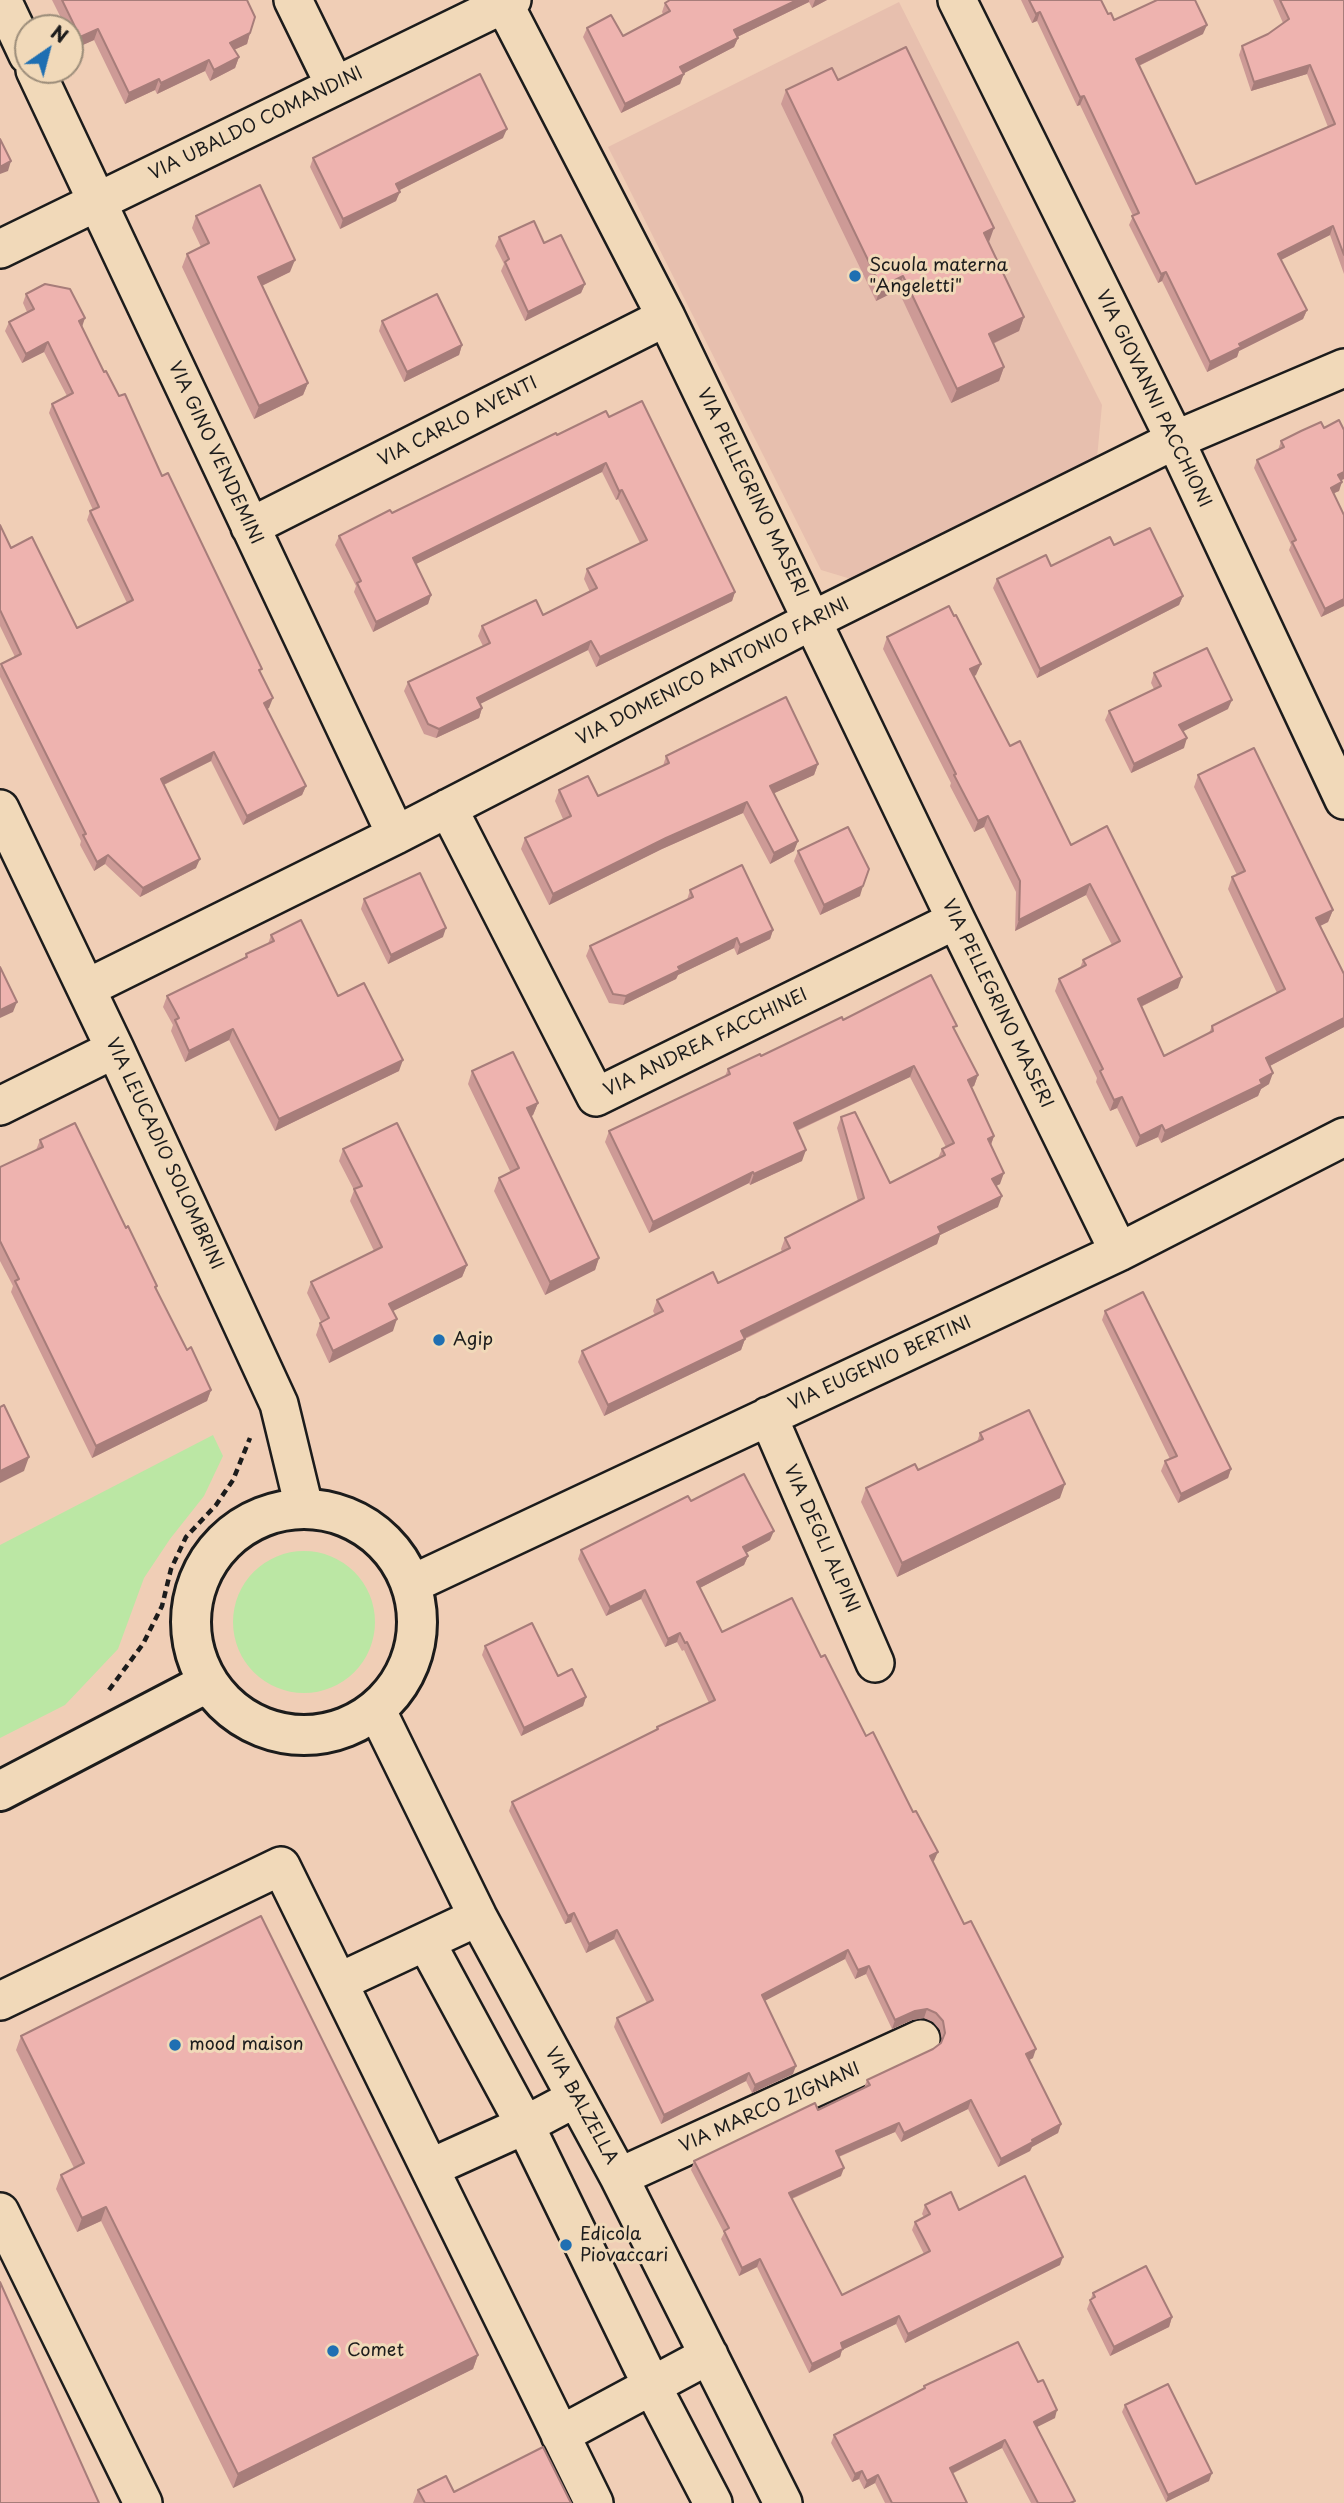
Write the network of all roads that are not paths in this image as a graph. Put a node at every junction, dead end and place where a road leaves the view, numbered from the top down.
1 (2, 0) edge
2 (293, 0) edge
3 (957, 0) edge
4 (508, 2) edge
5 (14, 25) edge
6 (42, 84) edge
7 (335, 86) junction
8 (98, 202) junction
9 (0, 249) edge
10 (666, 317) junction
11 (1344, 368) edge
12 (1175, 440) junction
13 (250, 527) junction
14 (814, 620) junction
15 (1344, 800) edge
16 (448, 808) junction
17 (0, 809) edge
18 (397, 835) junction
19 (956, 920) junction
20 (87, 988) junction
21 (115, 1049) junction
22 (0, 1106) edge
23 (1344, 1136) edge
24 (1119, 1252) junction
25 (768, 1416) junction
26 (304, 1507) junction
27 (412, 1584) junction
28 (875, 1663) dead end
29 (207, 1683) junction
30 (377, 1711) junction
31 (0, 1791) edge
32 (478, 1917) junction
33 (426, 1942) junction
34 (339, 1982) junction
35 (0, 2001) edge
36 (921, 2039) dead end
37 (576, 2098) junction
38 (525, 2125) junction
39 (430, 2168) junction
40 (619, 2177) junction
41 (0, 2212) edge
42 (709, 2355) junction
43 (652, 2386) junction
44 (560, 2435) junction
45 (144, 2503) edge
46 (594, 2503) edge
47 (713, 2503) edge
48 (783, 2503) edge

1 - 5 street
2 - 7 street
3 - 12 street, VIA GIOVANNI PACCHIONI
4 - 7 street, VIA UBALDO COMANDINI
4 - 10 street, VIA PELLEGRINO MASERI
6 - 8 street, VIA GINO VENDEMINI
7 - 8 street, VIA UBALDO COMANDINI
8 - 9 street, VIA UBALDO COMANDINI
8 - 13 street, VIA GINO VENDEMINI
10 - 13 street, VIA CARLO AVENTI
10 - 14 street, VIA PELLEGRINO MASERI
11 - 12 street, VIA DOMENICO ANTONIO FARINI
12 - 14 street, VIA DOMENICO ANTONIO FARINI
12 - 15 street, VIA GIOVANNI PACCHIONI
13 - 18 street, VIA GINO VENDEMINI
14 - 16 street, VIA DOMENICO ANTONIO FARINI
14 - 19 street, VIA PELLEGRINO MASERI
16 - 18 street, VIA DOMENICO ANTONIO FARINI
16 - 19 street, VIA ANDREA FACCHINEI
17 - 20 street, VIA LEUCADIO SOLOMBRINI
18 - 20 street, VIA DOMENICO ANTONIO FARINI
19 - 24 street, VIA PELLEGRINO MASERI
20 - 21 street, VIA LEUCADIO SOLOMBRINI
21 - 22 street
21 - 26 street, VIA LEUCADIO SOLOMBRINI
23 - 24 street, VIA EUGENIO BERTINI
24 - 25 street, VIA EUGENIO BERTINI
25 - 27 street, VIA EUGENIO BERTINI
25 - 28 street, VIA DEGLI ALPINI
26 - 27 main road
26 - 29 main road
27 - 30 main road
29 - 30 main road
29 - 31 main road
30 - 32 street, VIA BALZELLA
32 - 33 street
32 - 37 street, VIA BALZELLA
33 - 34 street
33 - 38 street
34 - 35 street
34 - 39 street
36 - 40 street, VIA MARCO ZIGNANI
37 - 38 street
37 - 40 street, VIA BALZELLA
38 - 39 street
38 - 43 street
39 - 44 street
40 - 42 street, VIA BALZELLA
41 - 45 street
42 - 43 street
42 - 48 street, VIA BALZELLA
43 - 44 street
43 - 47 street
44 - 46 street

